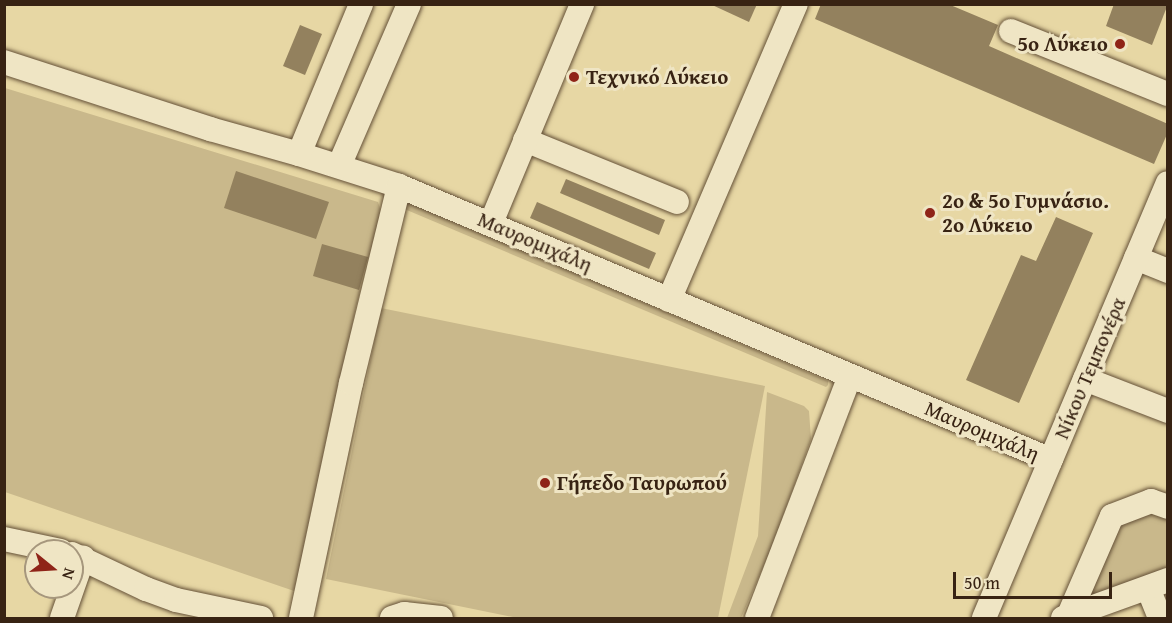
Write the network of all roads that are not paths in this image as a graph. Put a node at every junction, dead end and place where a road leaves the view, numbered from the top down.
1 (361, 4) edge
2 (409, 4) edge
3 (582, 4) edge
4 (796, 4) edge
5 (1011, 31) dead end
6 (4, 62) edge
7 (1167, 94) edge
8 (525, 140) junction
9 (299, 154) junction
10 (339, 166) junction
11 (1167, 183) edge
12 (399, 186) junction
13 (677, 202) dead end
14 (490, 223) junction
15 (1136, 258) junction
16 (1167, 271) edge
17 (669, 300) junction
18 (850, 376) junction
19 (1085, 379) junction
20 (1167, 411) edge
21 (1051, 460) junction
22 (1166, 503) edge
23 (4, 539) edge
24 (24, 543) edge
25 (84, 560) edge
26 (1158, 584) edge
27 (65, 599) edge
28 (190, 611) edge
29 (62, 618) edge
30 (261, 618) edge
31 (301, 618) edge
32 (392, 618) edge
33 (441, 618) edge
34 (757, 618) edge
35 (984, 618) edge
36 (1066, 618) edge
37 (1160, 618) edge

1 - 9 street
2 - 10 street
3 - 8 street
4 - 17 street
5 - 7 street
6 - 9 street, Μαυρομιχάλη
8 - 13 street
8 - 14 street
9 - 10 street, Μαυρομιχάλη
10 - 12 street, Μαυρομιχάλη
11 - 15 street, Νίκου Τεμπονέρα
12 - 14 street, Μαυρομιχάλη
12 - 31 street
14 - 17 street, Μαυρομιχάλη
15 - 16 street
15 - 19 street, Νίκου Τεμπονέρα
17 - 18 street, Μαυρομιχάλη
18 - 21 street, Μαυρομιχάλη
18 - 34 street
19 - 20 street
19 - 21 street, Νίκου Τεμπονέρα
21 - 35 street, Νίκου Τεμπονέρα
22 - 36 street
23 - 24 street
25 - 28 street
26 - 36 street
26 - 37 street
27 - 29 street
28 - 30 street
32 - 33 street

